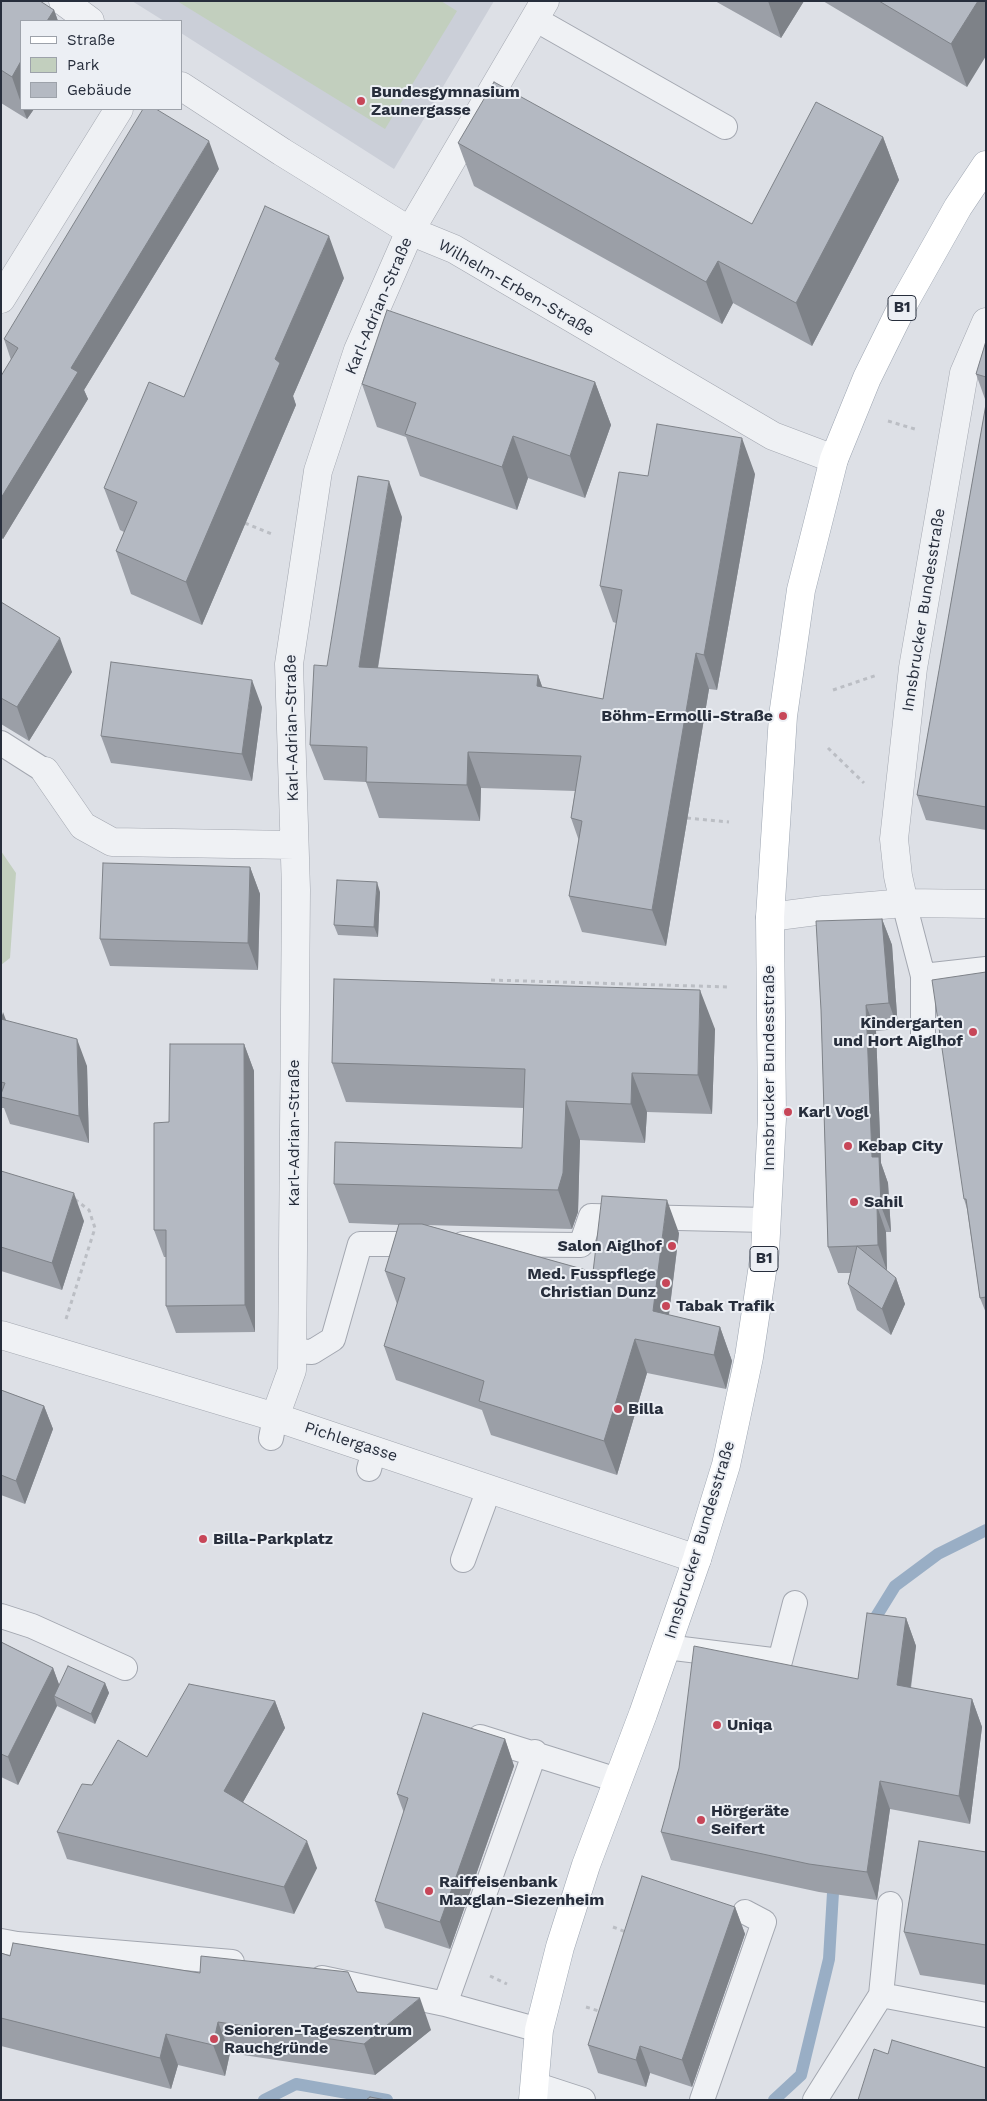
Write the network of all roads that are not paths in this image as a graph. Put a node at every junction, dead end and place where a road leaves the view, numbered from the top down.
1 (63, 1) edge
2 (540, 10) edge
3 (89, 20) edge
4 (182, 87) edge
5 (118, 110) edge
6 (725, 127) dead end
7 (986, 166) edge
8 (410, 230) junction
9 (1, 299) edge
10 (986, 322) edge
11 (834, 459) junction
12 (1, 743) edge
13 (45, 770) joint
14 (294, 845) junction
15 (904, 903) junction
16 (986, 904) edge
17 (770, 917) junction
18 (986, 969) edge
19 (923, 976) junction
20 (923, 1035) dead end
21 (766, 1220) junction
22 (1, 1335) edge
23 (293, 1351) junction
24 (273, 1428) junction
25 (488, 1488) junction
26 (697, 1559) junction
27 (463, 1560) dead end
28 (795, 1603) dead end
29 (1, 1616) edge
30 (666, 1647) junction
31 (125, 1668) dead end
32 (480, 1737) edge
33 (535, 1752) junction
34 (617, 1780) junction
35 (890, 1904) dead end
36 (744, 1912) dead end
37 (1, 1941) edge
38 (253, 1963) edge
39 (301, 1974) edge
40 (881, 1995) junction
41 (445, 2004) junction
42 (986, 2015) edge
43 (539, 2030) junction
44 (533, 2092) edge
45 (583, 2100) edge
46 (702, 2100) edge
47 (815, 2100) edge

1 - 3 street
2 - 6 lane
2 - 8 street, Karl-Adrian-Straße
4 - 8 street, Wilhelm-Erben-Straße
5 - 9 street
7 - 11 main road, Innsbrucker Bundesstraße / B1
8 - 11 street, Wilhelm-Erben-Straße
8 - 14 street, Karl-Adrian-Straße
10 - 15 street, Innsbrucker Bundesstraße
11 - 17 main road, Innsbrucker Bundesstraße / B1
12 - 13 lane
13 - 14 street
14 - 23 street, Karl-Adrian-Straße
15 - 16 street
15 - 17 street
15 - 19 lane
17 - 21 main road, Innsbrucker Bundesstraße / B1
18 - 19 lane
19 - 20 lane
21 - 23 lane
21 - 26 main road, Innsbrucker Bundesstraße / B1
22 - 24 street, Pichlergasse
23 - 24 street, Karl-Adrian-Straße
24 - 25 street, Pichlergasse
25 - 26 street, Pichlergasse
25 - 27 lane
26 - 30 main road, Innsbrucker Bundesstraße / B1
28 - 30 lane
29 - 31 lane
30 - 34 main road, Innsbrucker Bundesstraße / B1
32 - 33 lane
33 - 34 lane
33 - 41 lane
34 - 43 main road, Innsbrucker Bundesstraße / B1
35 - 40 lane
36 - 46 lane
37 - 38 lane
39 - 41 lane
40 - 42 lane
40 - 47 lane
41 - 43 lane
43 - 44 main road, Innsbrucker Bundesstraße / B1
44 - 45 lane

